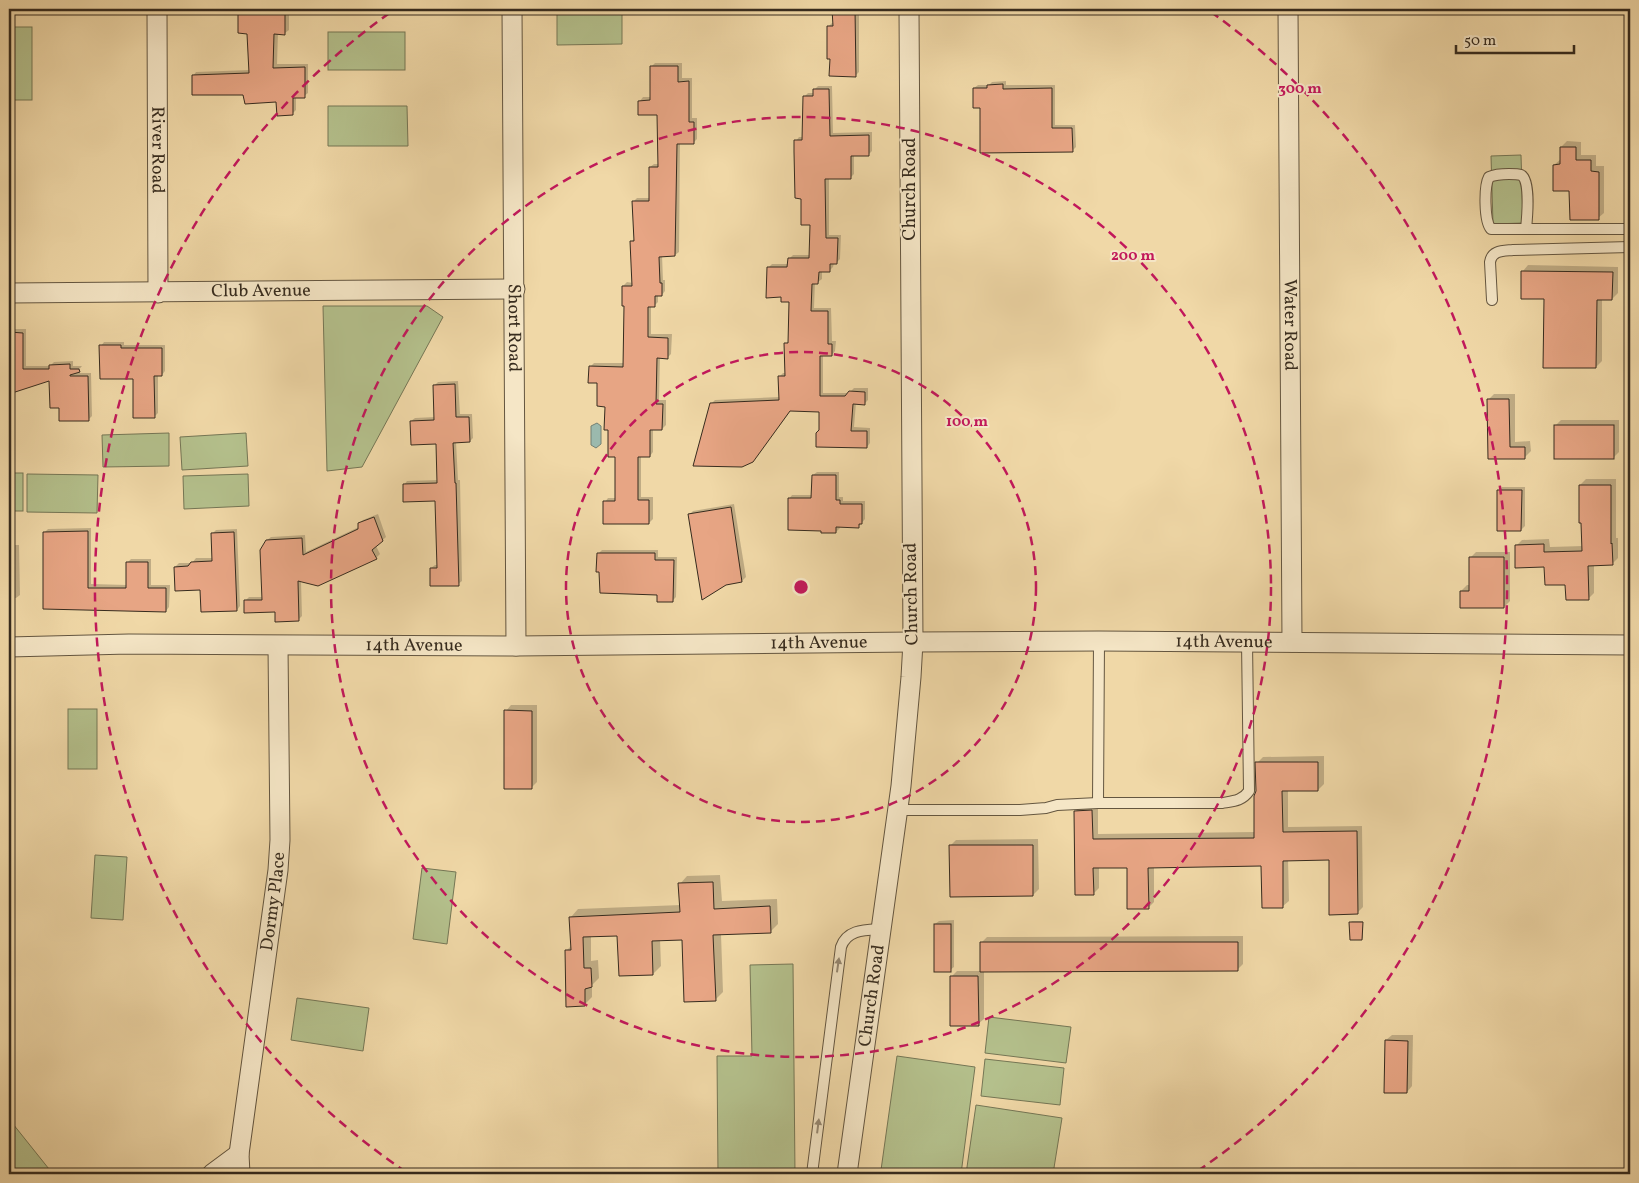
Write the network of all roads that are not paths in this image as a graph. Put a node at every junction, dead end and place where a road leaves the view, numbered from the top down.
1 (157, 9) edge
2 (512, 9) edge
3 (909, 9) edge
4 (1288, 9) edge
5 (1526, 229) junction
6 (1630, 229) edge
7 (1630, 247) edge
8 (515, 289) junction
9 (158, 293) junction
10 (9, 294) edge
11 (1492, 300) dead end
12 (1099, 641) junction
13 (913, 642) junction
14 (1247, 642) junction
15 (1292, 642) junction
16 (1630, 645) edge
17 (278, 646) junction
18 (516, 646) junction
19 (9, 647) edge
20 (1098, 803) junction
21 (897, 810) junction
22 (882, 929) junction
23 (238, 1154) junction
24 (212, 1174) edge
25 (240, 1174) edge
26 (812, 1174) edge
27 (847, 1174) edge

1 - 9 street, River Road
2 - 8 street, Short Road
3 - 13 street, Church Road
4 - 15 street, Water Road
5 - 5 lane
5 - 6 lane
7 - 11 lane
8 - 9 street, Club Avenue
8 - 18 street, Short Road
9 - 10 street, Club Avenue
12 - 13 street, 14th Avenue
12 - 14 street, 14th Avenue
12 - 20 lane
13 - 18 street, 14th Avenue
13 - 21 street, Church Road
14 - 15 street, 14th Avenue
14 - 20 lane
15 - 16 street, 14th Avenue
17 - 18 street, 14th Avenue
17 - 19 street, 14th Avenue
17 - 23 street, Dormy Place
20 - 21 lane
21 - 22 street, Church Road
26 -> 22 lane
22 - 27 street, Church Road
23 - 24 street
23 - 25 street, Dormy Place

